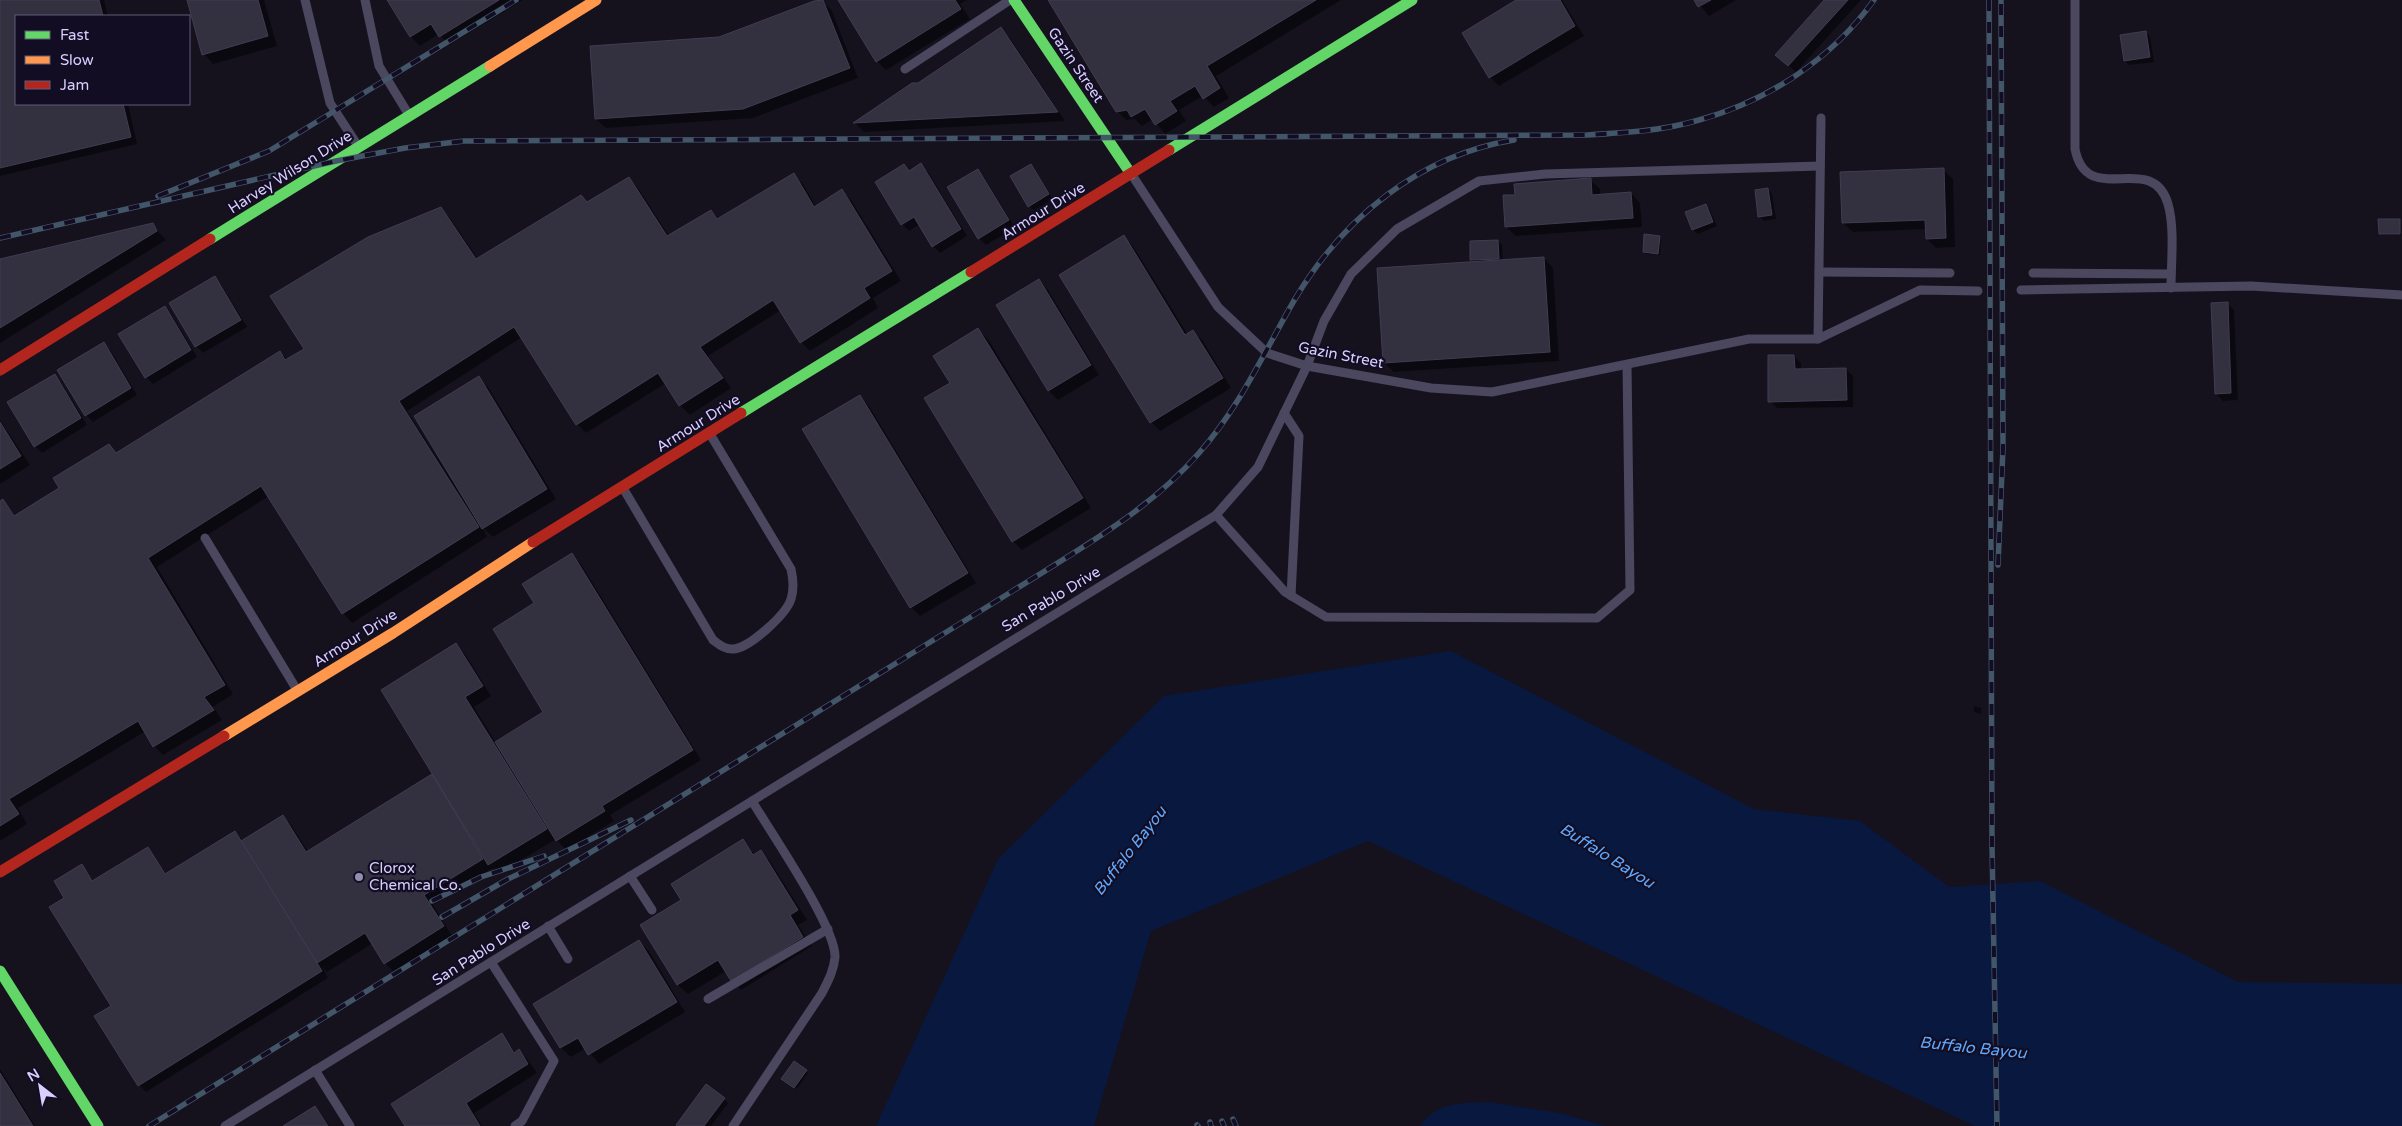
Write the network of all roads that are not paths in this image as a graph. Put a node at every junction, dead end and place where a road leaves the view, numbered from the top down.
1 (305, 0) edge
2 (365, 0) edge
3 (596, 0) edge
4 (1010, 0) edge
5 (1014, 0) edge
6 (1412, 0) edge
7 (2075, 0) edge
8 (904, 69) dead end
9 (410, 115) junction
10 (1821, 118) dead end
11 (358, 146) junction
12 (1820, 166) junction
13 (1131, 174) junction
14 (1819, 272) junction
15 (1950, 273) dead end
16 (2033, 273) dead end
17 (2171, 274) junction
18 (2171, 288) junction
19 (2021, 290) dead end
20 (1978, 291) dead end
21 (2402, 294) edge
22 (1818, 339) junction
23 (1627, 365) junction
24 (1307, 366) junction
25 (0, 370) edge
26 (1284, 413) junction
27 (710, 433) junction
28 (622, 487) junction
29 (1216, 514) junction
30 (205, 538) dead end
31 (1291, 596) junction
32 (298, 690) junction
33 (752, 801) junction
34 (0, 872) edge
35 (630, 876) junction
36 (652, 910) dead end
37 (548, 926) junction
38 (828, 928) junction
39 (568, 959) dead end
40 (491, 962) junction
41 (0, 971) edge
42 (708, 999) dead end
43 (315, 1070) junction
44 (98, 1126) edge
45 (225, 1126) edge
46 (350, 1126) edge
47 (514, 1126) edge
48 (733, 1126) edge

1 - 11 lane
2 - 9 lane
3 - 9 street, Harvey Wilson Drive
4 - 8 lane
5 - 13 street, Gazin Street
6 - 13 street, Armour Drive
7 - 17 lane
9 - 11 street, Harvey Wilson Drive
10 - 12 lane
11 - 25 street, Harvey Wilson Drive
12 - 14 lane
12 - 24 lane, San Pablo Drive
13 - 24 lane, Gazin Street
13 - 27 street, Armour Drive
14 - 15 lane
14 - 22 lane
16 - 17 lane
17 - 18 lane
18 - 19 lane
18 - 21 lane
20 - 22 lane
22 - 23 lane, Gazin Street
23 - 24 lane, Gazin Street
23 - 31 lane
24 - 26 lane, San Pablo Drive
26 - 29 lane, San Pablo Drive
26 - 31 lane
27 - 28 street, Armour Drive
27 - 28 lane
28 - 32 street, Armour Drive
29 - 31 lane
29 - 33 lane, San Pablo Drive
30 - 32 lane
32 - 34 street, Armour Drive
33 - 35 lane, San Pablo Drive
33 - 38 lane
35 - 36 lane
35 - 37 lane, San Pablo Drive
37 - 39 lane
37 - 40 lane, San Pablo Drive
38 - 42 lane
38 - 48 lane
40 - 43 lane, San Pablo Drive
40 - 47 lane
41 - 44 street
43 - 45 lane, San Pablo Drive
43 - 46 lane

